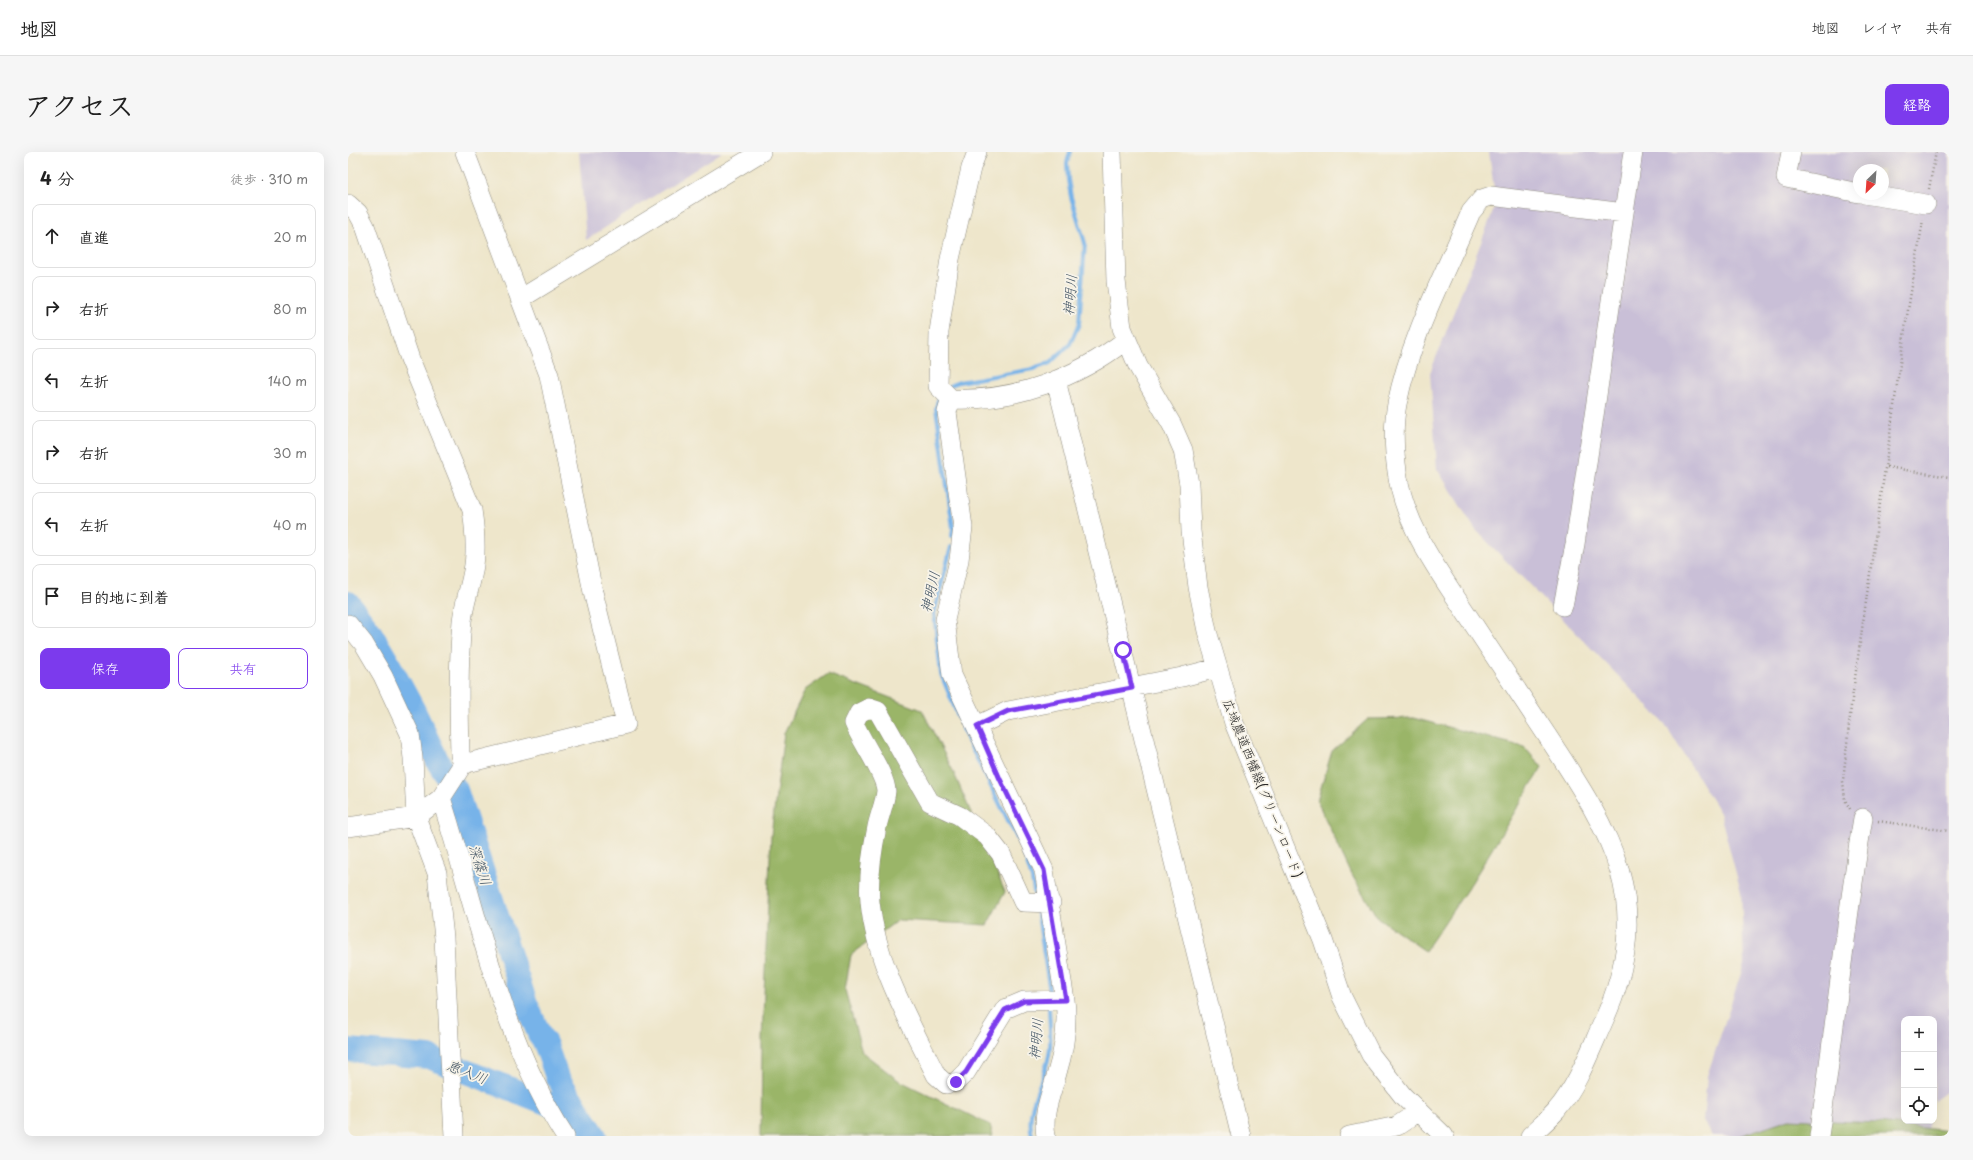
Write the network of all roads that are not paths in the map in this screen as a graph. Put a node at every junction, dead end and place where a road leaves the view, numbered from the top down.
1 (465, 152) edge
2 (761, 152) edge
3 (977, 152) edge
4 (1112, 152) edge
5 (1633, 152) edge
6 (1791, 152) edge
7 (1853, 192) edge
8 (1889, 198) edge
9 (348, 204) edge
10 (1926, 204) road end
11 (1624, 213) junction
12 (520, 299) junction
13 (1126, 340) junction
14 (1056, 380) junction
15 (944, 393) junction
16 (1563, 606) dead end
17 (348, 624) edge
18 (1217, 668) junction
19 (1132, 688) junction
20 (977, 726) junction
21 (463, 764) junction
22 (441, 798) junction
23 (416, 817) junction
24 (1863, 818) road end
25 (348, 828) edge
26 (1043, 903) junction
27 (1056, 1000) junction
28 (1418, 1112) junction
29 (454, 1136) edge
30 (565, 1136) edge
31 (1046, 1136) edge
32 (1241, 1136) edge
33 (1349, 1136) edge
34 (1444, 1136) edge
35 (1530, 1136) edge
36 (1819, 1136) edge

1 - 12 street
2 - 12 street
3 - 15 street
4 - 13 street, 広域農道西幡線(グリーンロード)
5 - 11 street
6 - 7 street
8 - 10 street
9 - 21 street
11 - 16 street
11 - 35 street
12 - 21 street
13 - 14 street
13 - 18 street, 広域農道西幡線(グリーンロード)
14 - 15 street
14 - 19 street
15 - 20 street
17 - 23 street
18 - 19 street
18 - 28 street, 広域農道西幡線(グリーンロード)
19 - 20 street
19 - 32 street
20 - 26 street
21 - 22 street
22 - 23 street
22 - 30 street
23 - 25 street
23 - 29 street
24 - 36 street
26 - 27 street
26 - 27 street
27 - 31 street
28 - 33 street
28 - 34 street, 広域農道西幡線(グリーンロード)

